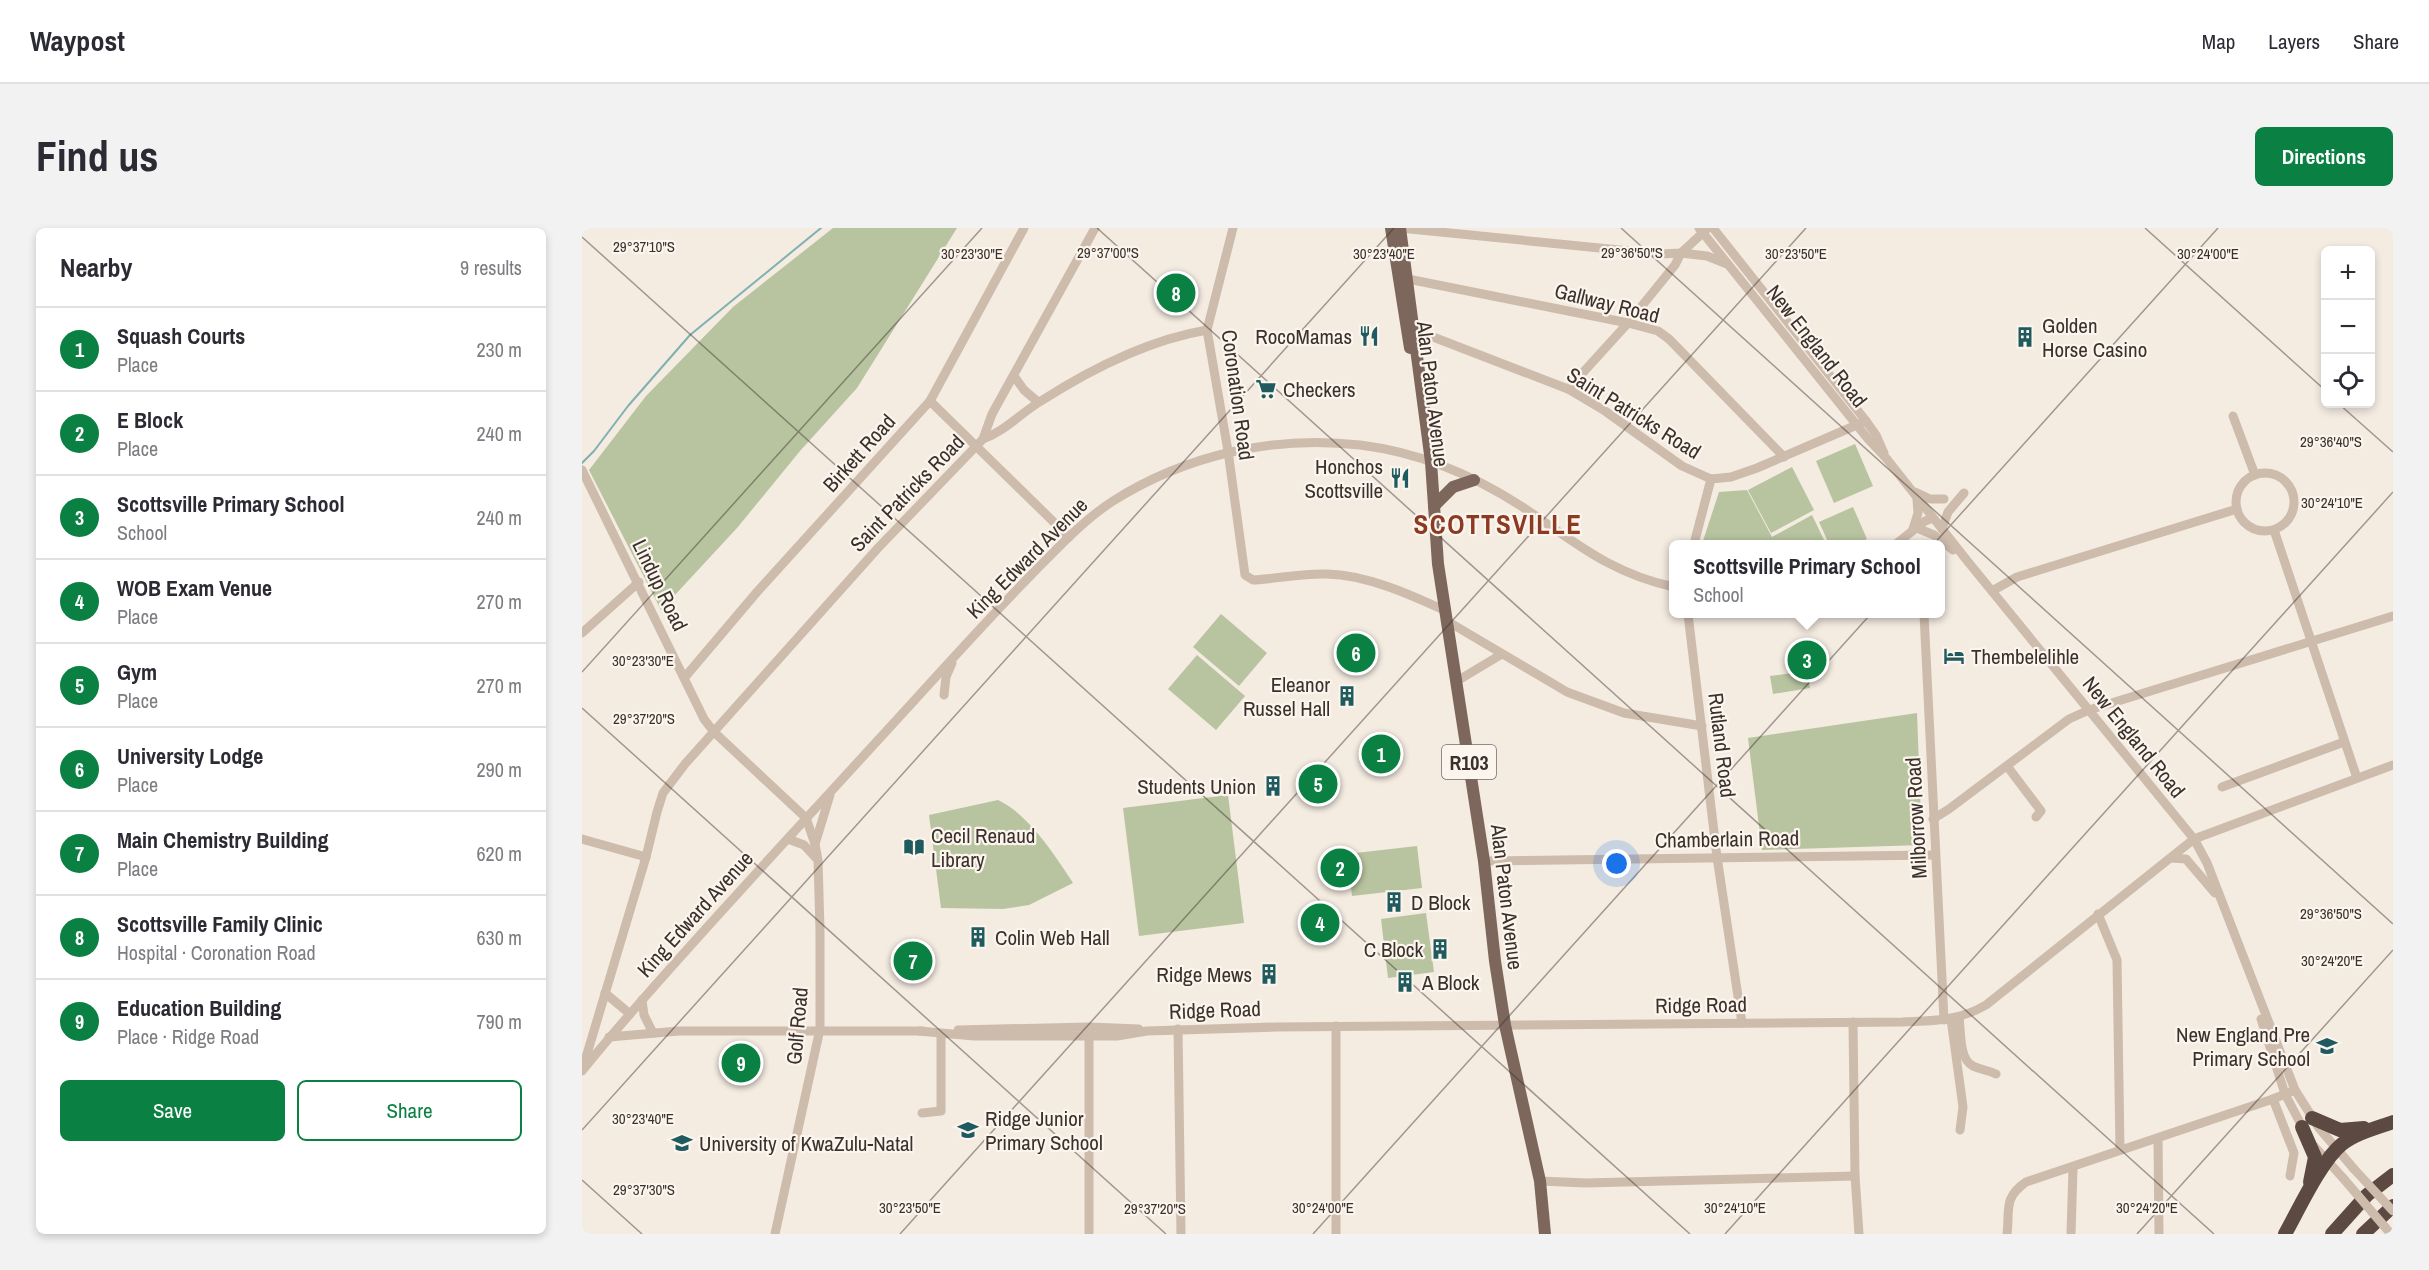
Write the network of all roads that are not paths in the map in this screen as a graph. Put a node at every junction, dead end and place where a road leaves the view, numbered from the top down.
1 (1024, 228) edge
2 (1095, 228) edge
3 (1233, 228) edge
4 (1391, 228) edge
5 (1400, 228) edge
6 (1713, 228) edge
7 (1703, 229) edge
8 (1681, 253) junction
9 (1729, 265) junction
10 (1408, 279) junction
11 (1628, 323) junction
12 (1207, 330) junction
13 (1415, 330) junction
14 (1014, 376) junction
15 (1568, 389) junction
16 (930, 401) junction
17 (1038, 402) junction
18 (2233, 416) dead end
19 (1866, 421) junction
20 (1857, 425) junction
21 (980, 443) junction
22 (1228, 451) junction
23 (1784, 457) junction
24 (1886, 458) junction
25 (1427, 460) junction
26 (583, 472) edge
27 (2255, 475) junction
28 (1711, 479) junction
29 (1474, 480) junction
30 (1910, 489) junction
31 (1964, 493) dead end
32 (1917, 498) junction
33 (1944, 499) dead end
34 (1434, 506) junction
35 (2237, 509) junction
36 (1929, 517) junction
37 (1942, 529) junction
38 (1915, 530) junction
39 (2274, 530) junction
40 (1069, 537) junction
41 (1695, 540) edge
42 (1901, 540) edge
43 (1941, 540) edge
44 (1945, 543) edge
45 (1969, 563) junction
46 (1438, 564) junction
47 (639, 582) junction
48 (1669, 585) edge
49 (1992, 591) junction
50 (1447, 616) junction
51 (2393, 616) edge
52 (1688, 618) edge
53 (1925, 618) edge
54 (582, 633) edge
55 (2309, 641) junction
56 (1502, 654) junction
57 (955, 656) junction
58 (685, 677) junction
59 (1457, 681) junction
60 (944, 695) dead end
61 (2089, 710) junction
62 (1702, 726) junction
63 (714, 732) junction
64 (2344, 742) junction
65 (2393, 765) edge
66 (2007, 766) junction
67 (2357, 778) junction
68 (2222, 787) dead end
69 (832, 790) junction
70 (2036, 817) dead end
71 (806, 818) junction
72 (1933, 819) junction
73 (582, 839) edge
74 (788, 839) junction
75 (2194, 839) junction
76 (815, 844) junction
77 (1935, 855) junction
78 (646, 857) junction
79 (1717, 857) junction
80 (2171, 858) junction
81 (818, 860) junction
82 (1484, 861) junction
83 (2222, 902) junction
84 (2098, 914) junction
85 (2237, 942) junction
86 (605, 993) junction
87 (642, 1000) junction
88 (630, 1014) junction
89 (1951, 1019) junction
90 (1853, 1022) junction
91 (1742, 1023) junction
92 (1504, 1025) junction
93 (2269, 1025) junction
94 (1336, 1026) junction
95 (820, 1029) junction
96 (1178, 1029) junction
97 (919, 1031) junction
98 (1089, 1031) junction
99 (653, 1033) junction
100 (941, 1034) junction
101 (609, 1037) junction
102 (2266, 1037) junction
103 (582, 1070) edge
104 (1996, 1074) dead end
105 (2295, 1090) junction
106 (2285, 1094) junction
107 (2273, 1099) junction
108 (922, 1113) dead end
109 (2307, 1123) junction
110 (2392, 1123) edge
111 (1960, 1130) dead end
112 (2158, 1138) junction
113 (2337, 1149) junction
114 (2120, 1150) junction
115 (2327, 1162) junction
116 (2073, 1168) junction
117 (2393, 1175) edge
118 (1855, 1176) junction
119 (2290, 1176) dead end
120 (1540, 1181) junction
121 (2303, 1201) junction
122 (2393, 1206) edge
123 (2393, 1211) edge
124 (775, 1234) edge
125 (1089, 1234) edge
126 (1180, 1234) edge
127 (1336, 1234) edge
128 (1545, 1234) edge
129 (1858, 1234) edge
130 (2007, 1234) edge
131 (2071, 1234) edge
132 (2159, 1234) edge
133 (2285, 1234) edge
134 (2332, 1234) edge
135 (2363, 1234) edge
136 (2390, 1234) edge

1 - 16 street, Birkett Road
2 - 14 street
3 - 12 street, Coronation Road
4 - 25 main road, Alan Paton Avenue / R103
5 - 8 street
5 - 10 main road, Alan Paton Avenue / R103
6 - 19 street, New England Road
7 - 8 street
7 - 9 street, New England Road
8 - 9 street
8 - 11 street
9 - 20 street, New England Road
10 - 11 street, Gallway Road
10 - 13 main road, Alan Paton Avenue / R103
11 - 15 street
11 - 23 street, Gallway Road
12 - 17 street, Saint Patricks Road
12 - 22 street, Coronation Road
13 - 15 street, Saint Patricks Road
13 - 25 main road, Alan Paton Avenue / R103
14 - 17 street
14 - 21 street
15 - 28 street, Saint Patricks Road
16 - 21 street
16 - 58 street, Birkett Road
17 - 21 street, Saint Patricks Road
18 - 27 street
19 - 20 street, Saint Patricks Road
19 - 24 street, New England Road
20 - 23 street, Saint Patricks Road
20 - 24 street, New England Road
21 - 40 street
21 - 63 street, Saint Patricks Road
22 - 25 street, King Edward Avenue
22 - 40 street, King Edward Avenue
22 - 50 street, Coronation Road
23 - 28 street, Saint Patricks Road
24 - 30 street, New England Road
25 - 29 street, King Edward Avenue
25 - 34 main road, Alan Paton Avenue / R103
25 - 46 main road, Alan Paton Avenue / R103
26 - 47 street, Lindup Road
27 - 35 street
27 - 39 street
28 - 41 street
29 - 34 main road
29 - 48 street, King Edward Avenue
30 - 32 street, New England Road
30 - 33 street
31 - 37 street
32 - 36 street, New England Road
32 - 38 street
34 - 46 main road, Alan Paton Avenue / R103
35 - 39 street
35 - 49 street
36 - 37 street, New England Road
36 - 38 street
37 - 45 street, New England Road
38 - 42 street
38 - 43 street
39 - 55 street
40 - 57 street, King Edward Avenue
44 - 45 street
45 - 49 street, New England Road
46 - 50 main road, Alan Paton Avenue / R103
47 - 54 street
47 - 58 street, Lindup Road
49 - 61 street, New England Road
50 - 56 street
50 - 59 main road, Alan Paton Avenue / R103
51 - 55 street
52 - 62 street, Rutland Road
53 - 72 street, Milborrow Road
55 - 61 street
55 - 64 street
56 - 59 street
56 - 62 street
57 - 60 street
57 - 69 street, King Edward Avenue
58 - 63 street, Lindup Road
59 - 82 main road, Alan Paton Avenue / R103
61 - 66 street
61 - 75 street, New England Road
62 - 79 street, Rutland Road
63 - 71 street, Lindup Road
63 - 78 street, Saint Patricks Road
64 - 67 street
64 - 68 street
65 - 67 street, Ridge Road
66 - 70 street
66 - 72 street
67 - 75 street, Ridge Road
69 - 71 street, King Edward Avenue
69 - 76 street
71 - 74 street, King Edward Avenue
71 - 76 street, Golf Road
72 - 77 street, Milborrow Road
73 - 78 street
74 - 81 street
74 - 87 street, King Edward Avenue
75 - 80 street, Ridge Road
75 - 83 street, New England Road
76 - 81 street, Golf Road
77 - 79 street, Chamberlain Road
77 - 89 street, Milborrow Road
78 - 86 street, Saint Patricks Road
79 - 82 street, Chamberlain Road
79 - 91 street, Rutland Road
80 - 83 street
80 - 84 street, Ridge Road
81 - 95 street, Golf Road
82 - 92 main road, Alan Paton Avenue / R103
83 - 85 street, New England Road
84 - 89 street, Ridge Road
84 - 114 street
85 - 93 street, New England Road
85 - 102 street, New England Road
86 - 88 street
86 - 103 street, Saint Patricks Road
87 - 88 street, King Edward Avenue
87 - 99 street
88 - 101 street, King Edward Avenue
89 - 90 street, Ridge Road
89 - 104 street
89 - 111 street
90 - 91 street, Ridge Road
90 - 118 street
91 - 92 street, Ridge Road
92 - 94 street, Ridge Road
92 - 120 main road, Alan Paton Avenue / R103
93 - 102 street
93 - 105 street, New England Road
94 - 96 street, Ridge Road
94 - 127 street
95 - 97 street, Ridge Road
95 - 99 street, Ridge Road
95 - 124 street, Golf Road
96 - 98 street, Ridge Road
96 - 126 street
97 - 98 street, Ridge Road
97 - 100 street, Ridge Road
98 - 100 street, Ridge Road
98 - 125 street
99 - 101 street, Ridge Road
100 - 108 street
101 - 103 street, King Edward Avenue
102 - 106 street, New England Road
105 - 106 street
105 - 109 street, New England Road
106 - 107 street
106 - 109 street, New England Road
107 - 112 street
107 - 119 street
109 - 110 highway
109 - 113 street, New England Road
109 - 115 street, New England Road
109 - 121 highway
110 - 113 highway
112 - 114 street
112 - 132 street
113 - 115 highway
113 - 123 street, New England Road, bridge
114 - 116 street
115 - 121 highway
115 - 136 street, New England Road, bridge
116 - 130 street
116 - 131 street
117 - 134 highway
118 - 120 street
118 - 129 street
120 - 128 main road, Alan Paton Avenue / R103
121 - 133 highway
122 - 135 highway

